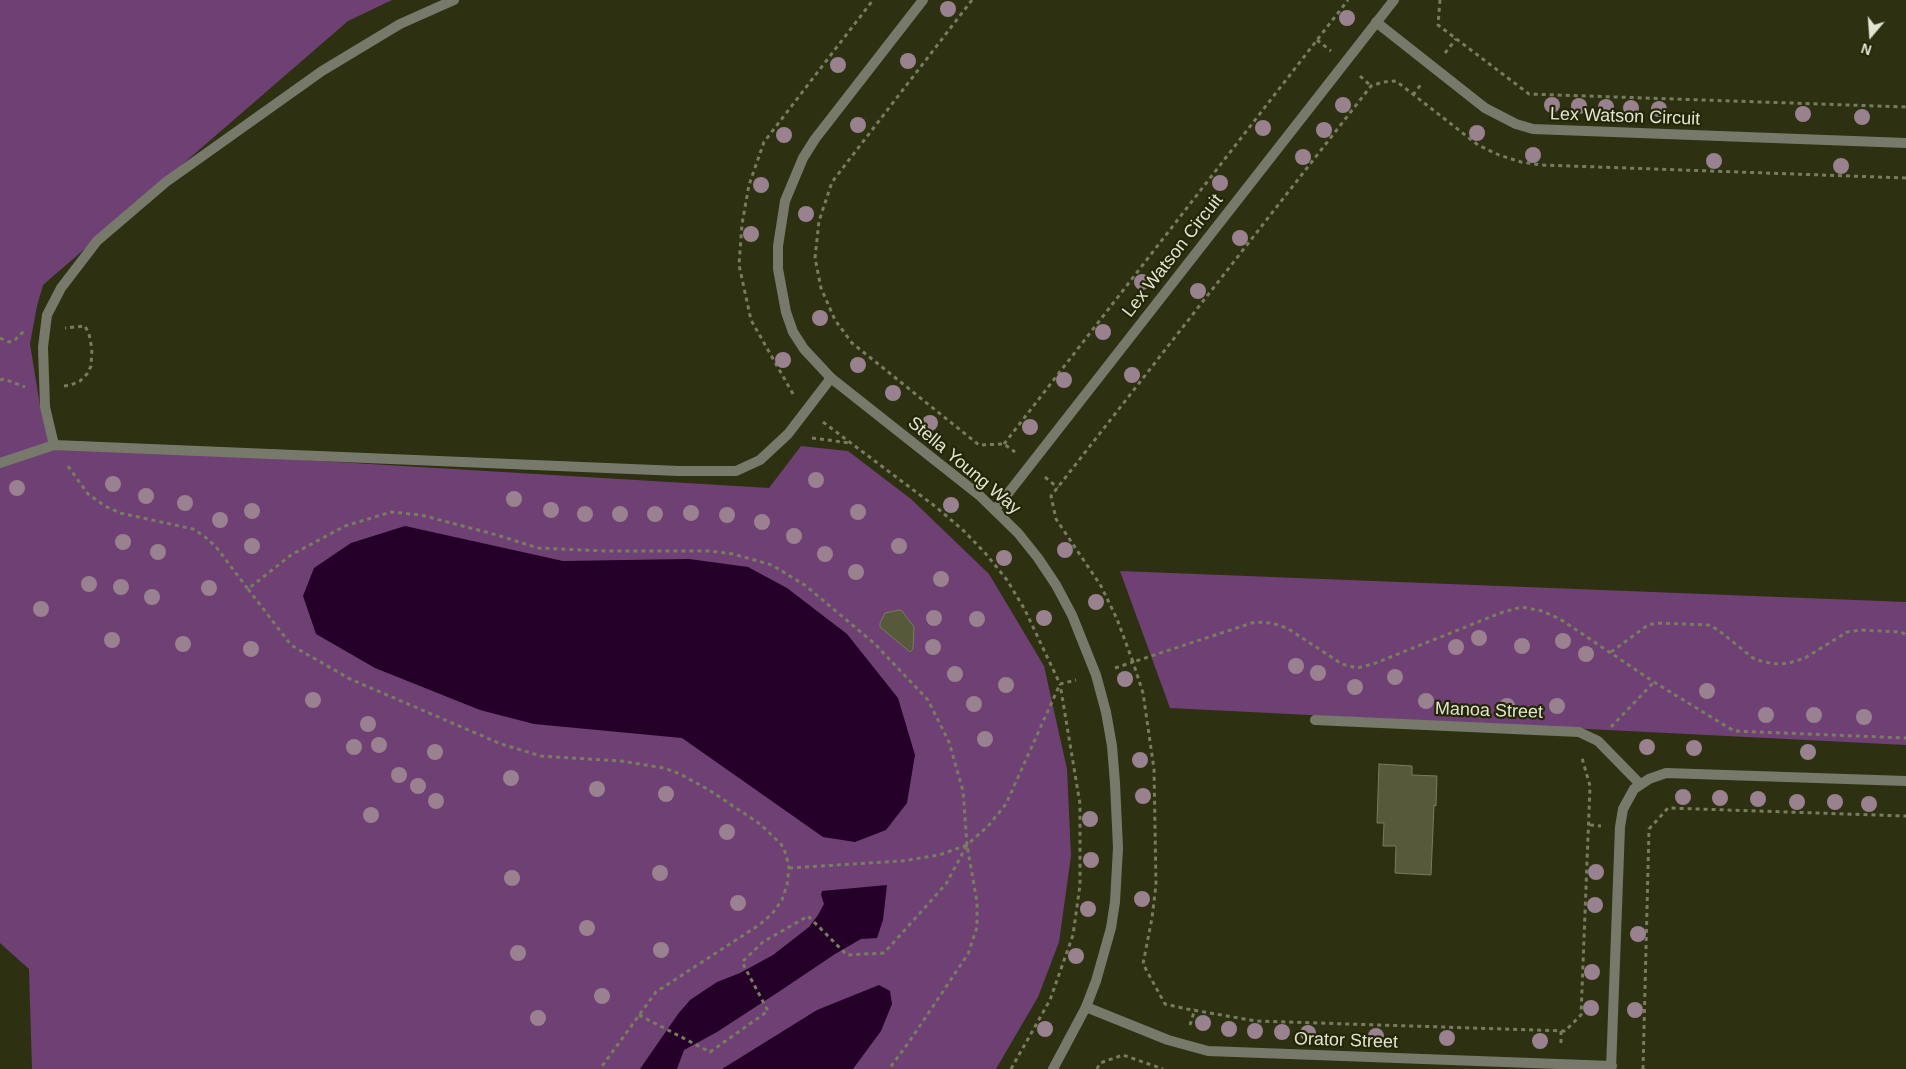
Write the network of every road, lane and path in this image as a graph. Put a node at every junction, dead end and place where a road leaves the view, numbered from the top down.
1 (454, 0) edge
2 (873, 0) edge
3 (923, 0) edge
4 (972, 0) edge
5 (1341, 0) edge
6 (1394, 0) edge
7 (1440, 0) edge
8 (1347, 1) edge
9 (1376, 22) junction
10 (1906, 107) edge
11 (1906, 143) edge
12 (1906, 178) edge
13 (831, 378) junction
14 (807, 410) junction
15 (788, 434) junction
16 (851, 443) junction
17 (54, 445) junction
18 (0, 462) edge
19 (995, 510) junction
20 (248, 589) junction
21 (1906, 635) edge
22 (1611, 652) junction
23 (1133, 662) junction
24 (1096, 675) junction
25 (1654, 682) junction
26 (1060, 684) junction
27 (1315, 720) dead end
28 (1906, 738) edge
29 (1598, 741) junction
30 (1906, 780) edge
31 (1640, 784) junction
32 (1906, 816) edge
33 (967, 845) junction
34 (788, 868) junction
35 (1086, 1007) junction
36 (639, 1015) junction
37 (1611, 1068) edge
38 (600, 1069) edge
39 (889, 1069) edge
40 (1012, 1069) edge
41 (1053, 1069) edge
42 (1097, 1069) edge
43 (1163, 1069) edge
44 (1643, 1069) edge

1 - 17 street
2 - 14 path
3 - 13 street, Stella Young Way
4 - 8 path
5 - 8 path
6 - 9 street, Lex Watson Circuit
7 - 10 path
9 - 11 street, Lex Watson Circuit
9 - 19 street, Lex Watson Circuit
12 - 23 path
13 - 14 street
13 - 19 street, Stella Young Way
14 - 15 street
14 - 16 path
15 - 16 path
15 - 17 street
16 - 26 path
17 - 18 street
17 - 20 path
19 - 24 street, Stella Young Way
20 - 33 path
20 - 34 path
21 - 22 path
22 - 23 path
22 - 25 path
23 - 24 path
23 - 29 path
24 - 26 path
24 - 35 street, Stella Young Way
25 - 28 path
25 - 29 path
26 - 33 path
26 - 40 path
27 - 29 street, Manoa Street
29 - 31 street, Manoa Street
30 - 31 street
31 - 37 street
32 - 44 path
33 - 34 path
33 - 36 path
33 - 39 path
34 - 36 path
35 - 37 street, Orator Street
35 - 41 street, Stella Young Way
36 - 38 path
42 - 43 path

